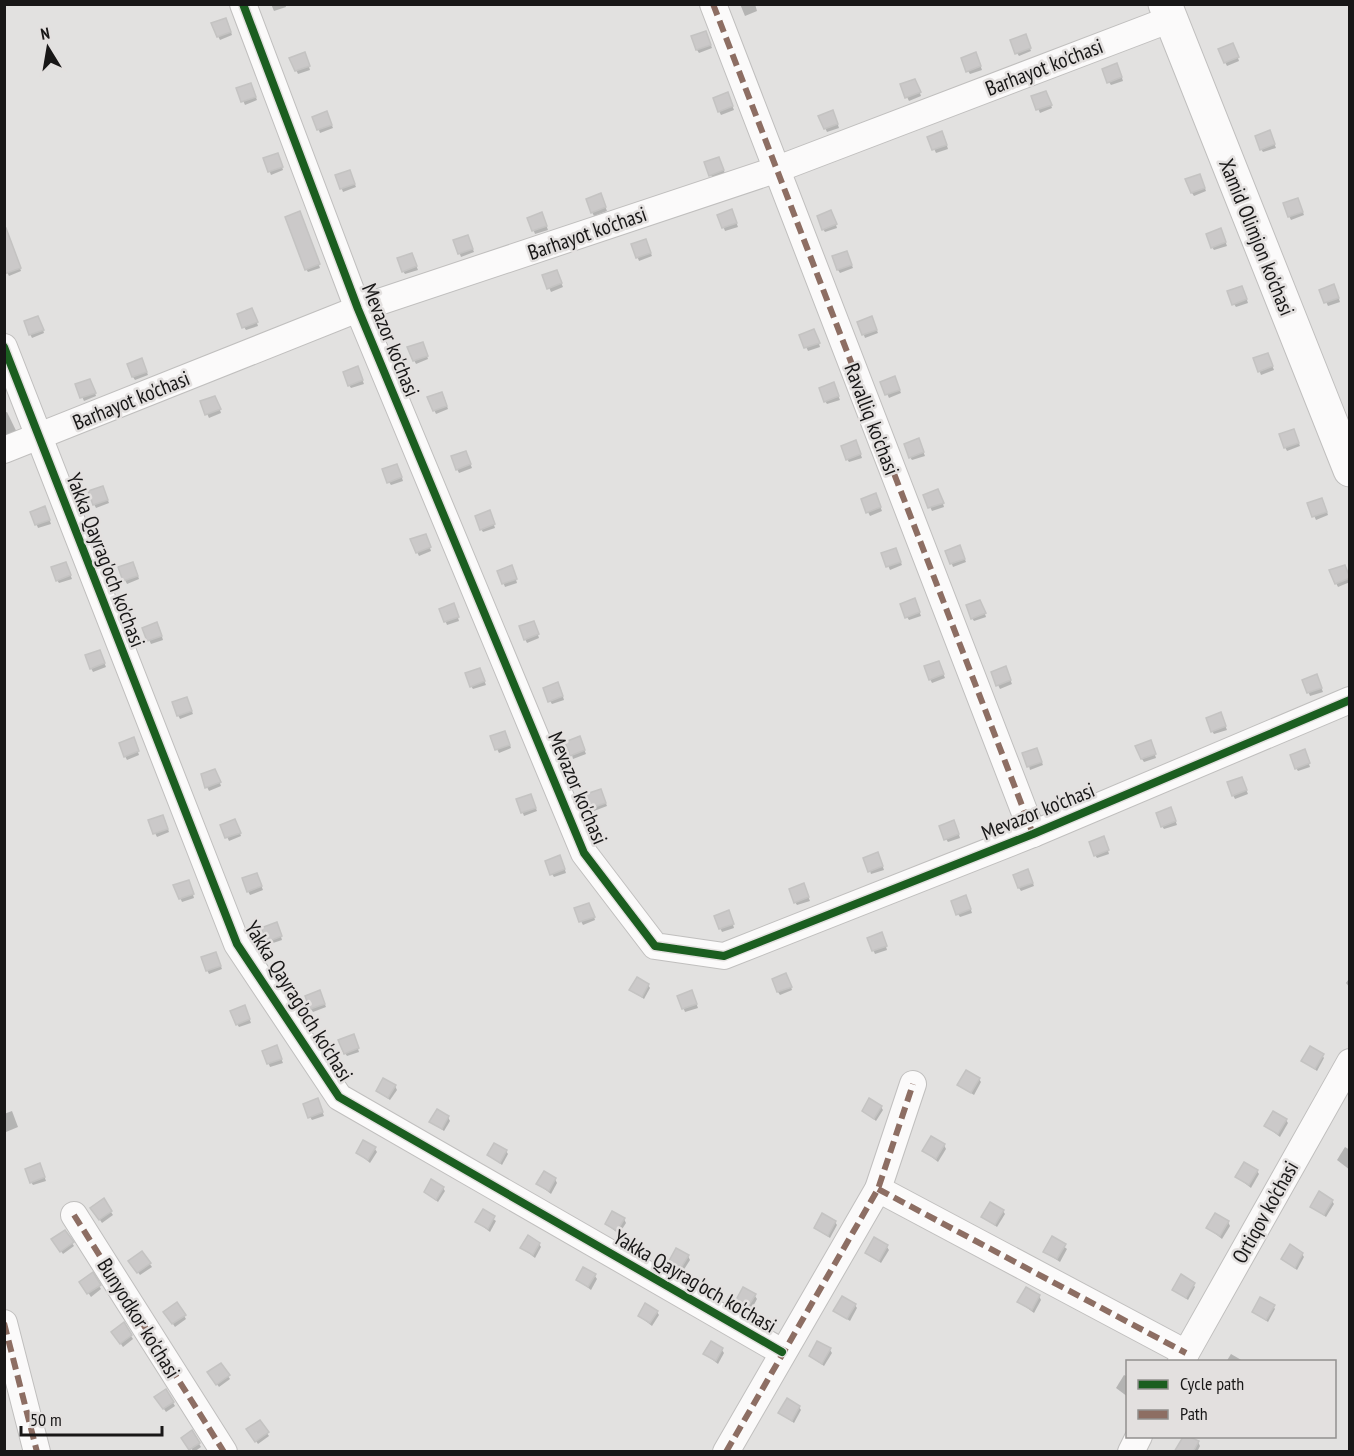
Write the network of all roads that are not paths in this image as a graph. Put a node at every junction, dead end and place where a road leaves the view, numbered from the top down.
1 (243, 4) edge
2 (713, 4) edge
3 (1168, 12) edge
4 (775, 170) junction
5 (358, 309) junction
6 (4, 347) edge
7 (38, 437) junction
8 (4, 450) edge
9 (1350, 470) edge
10 (1350, 700) edge
11 (1033, 834) junction
12 (1350, 1062) edge
13 (913, 1084) dead end
14 (878, 1189) junction
15 (74, 1215) dead end
16 (4, 1323) edge
17 (782, 1352) junction
18 (1184, 1357) edge
19 (1138, 1438) edge
20 (37, 1452) edge
21 (224, 1452) edge
22 (726, 1452) edge
23 (1131, 1452) edge

1 - 5 street, Mevazor ko'chasi
2 - 4 street, Ravalliq ko'chasi
3 - 4 street, Barhayot ko'chasi
3 - 9 main road, Xamid Olimjon ko'chasi
4 - 5 street, Barhayot ko'chasi
4 - 11 street, Ravalliq ko'chasi
5 - 7 street, Barhayot ko'chasi
5 - 11 street, Mevazor ko'chasi
6 - 7 street, Yakka Qayrag'och ko'chasi
7 - 8 street, Barhayot ko'chasi
7 - 17 street, Yakka Qayrag'och ko'chasi
10 - 11 street, Mevazor ko'chasi
12 - 18 street, Ortiqov ko'chasi
13 - 14 street
14 - 17 street
14 - 18 street
15 - 21 street, Bunyodkor ko'chasi
16 - 20 street
17 - 22 street
19 - 23 street

